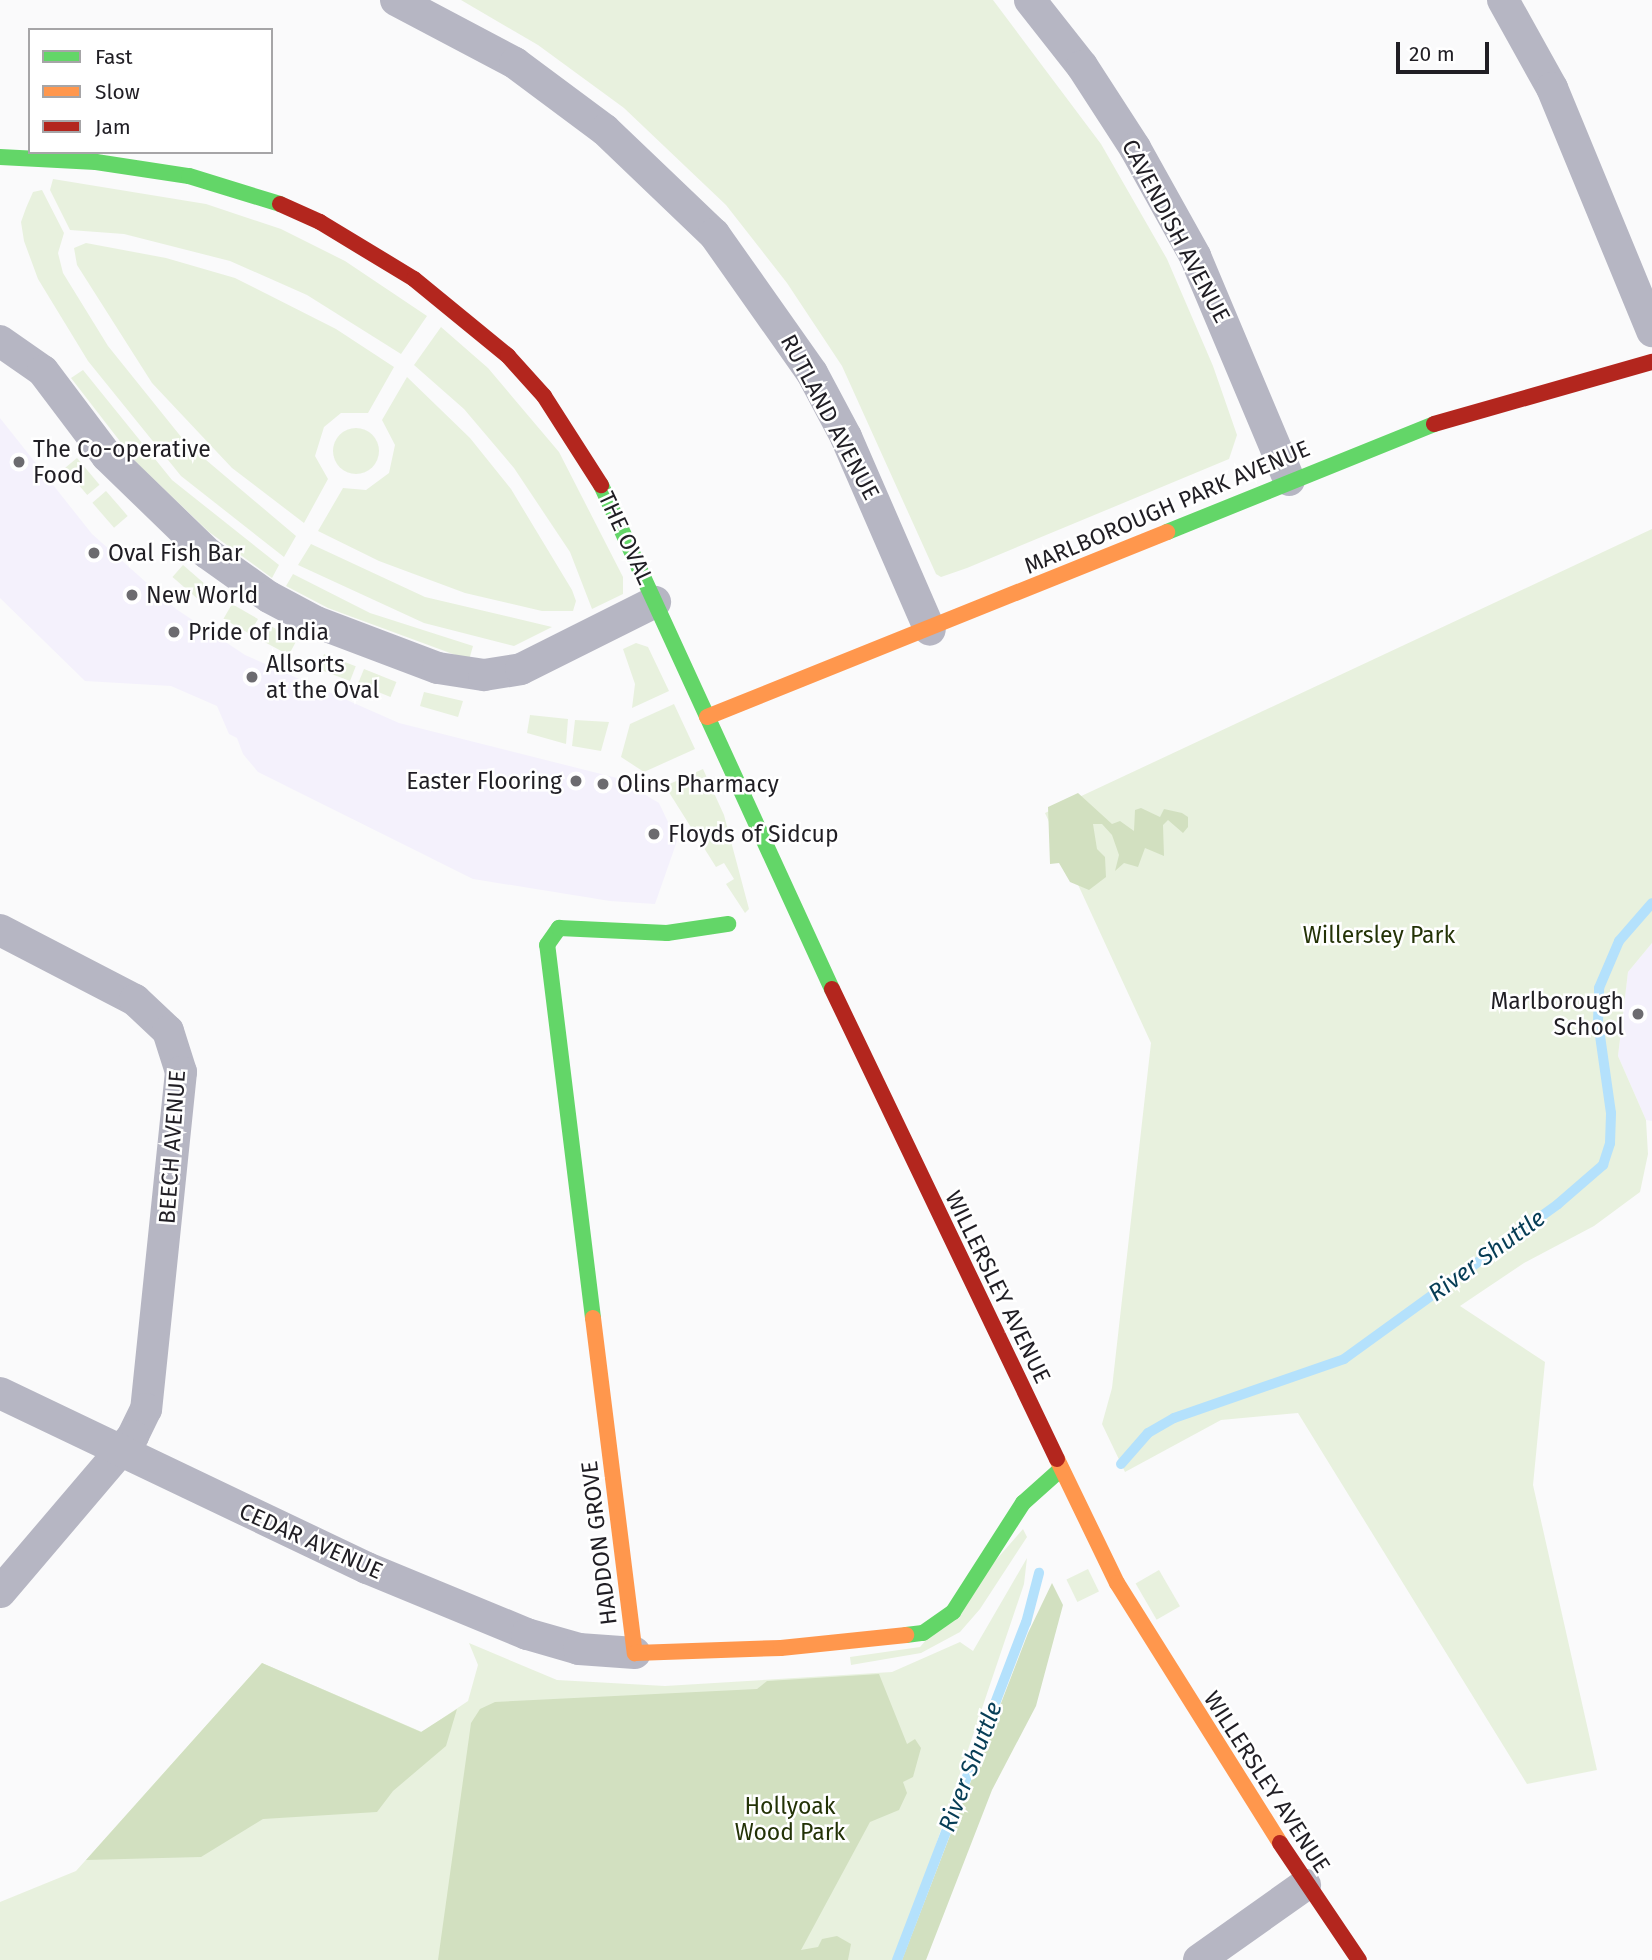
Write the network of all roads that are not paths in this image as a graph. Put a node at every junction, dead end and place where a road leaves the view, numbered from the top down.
1 (396, 0) edge
2 (1030, 0) edge
3 (1503, 0) edge
4 (0, 158) edge
5 (1652, 331) edge
6 (0, 341) edge
7 (1652, 362) edge
8 (1289, 480) junction
9 (655, 602) junction
10 (930, 630) junction
11 (707, 717) junction
12 (728, 924) dead end
13 (0, 930) edge
14 (0, 1392) edge
15 (118, 1452) junction
16 (1061, 1469) junction
17 (0, 1592) edge
18 (635, 1653) junction
19 (1305, 1885) junction
20 (1199, 1960) edge
21 (1359, 1960) edge

1 - 10 street, RUTLAND AVENUE
2 - 8 street, CAVENDISH AVENUE
3 - 5 street
4 - 9 street, THE OVAL
6 - 9 street, THE OVAL
7 - 8 street, MARLBOROUGH PARK AVENUE
8 - 10 street, MARLBOROUGH PARK AVENUE
9 - 11 street, WILLERSLEY AVENUE
10 - 11 street, MARLBOROUGH PARK AVENUE
11 - 16 street, WILLERSLEY AVENUE
12 - 18 street, HADDON GROVE
13 - 15 street, BEECH AVENUE
14 - 15 street, CEDAR AVENUE
15 - 17 street, BEECH AVENUE
15 - 18 street, CEDAR AVENUE
16 - 18 street, HADDON GROVE
16 - 19 street, WILLERSLEY AVENUE
19 - 20 street
19 - 21 street, WILLERSLEY AVENUE

